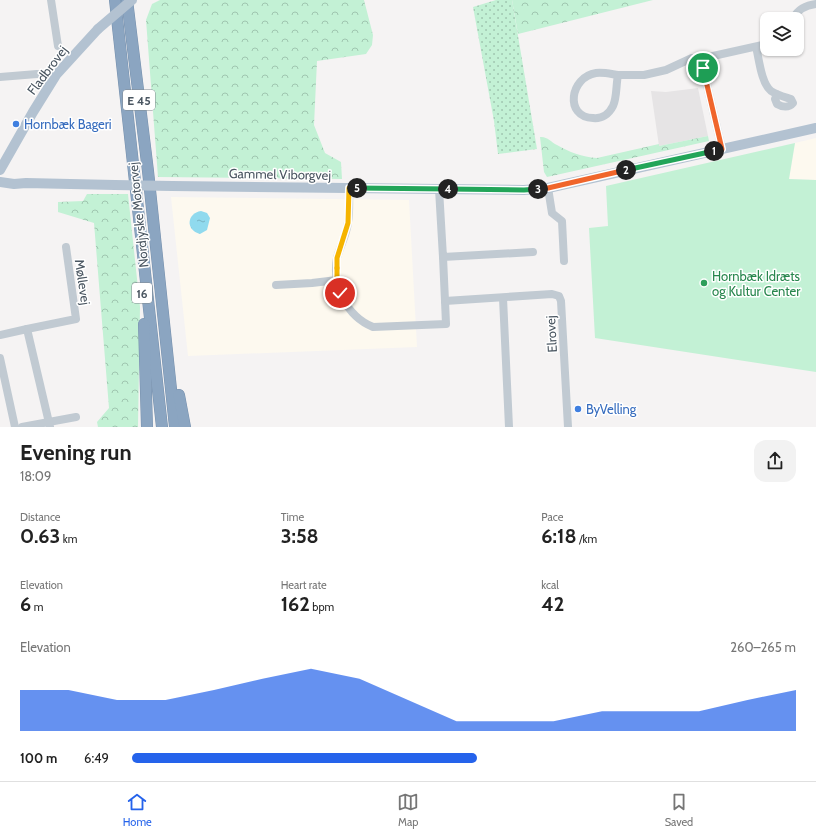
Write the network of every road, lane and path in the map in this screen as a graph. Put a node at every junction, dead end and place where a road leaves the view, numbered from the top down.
1 (51, 0) edge
2 (115, 0) edge
3 (127, 0) edge
4 (132, 0) edge
5 (816, 4) edge
6 (798, 12) edge
7 (760, 45) edge
8 (58, 46) dead end
9 (756, 46) junction
10 (705, 61) junction
11 (37, 74) dead end
12 (618, 75) junction
13 (0, 77) edge
14 (777, 94) dead end
15 (816, 128) edge
16 (722, 149) junction
17 (0, 171) edge
18 (135, 172) junction
19 (0, 182) edge
20 (26, 183) junction
21 (349, 188) junction
22 (548, 188) junction
23 (439, 189) junction
24 (151, 201) junction
25 (66, 248) dead end
26 (533, 252) dead end
27 (443, 257) junction
28 (564, 261) dead end
29 (337, 280) junction
30 (276, 284) dead end
31 (503, 298) junction
32 (445, 300) junction
33 (27, 329) junction
34 (0, 335) edge
35 (0, 358) edge
36 (4, 396) edge
37 (76, 417) dead end
38 (49, 424) edge
39 (15, 427) edge
40 (22, 427) edge
41 (147, 427) edge
42 (162, 427) edge
43 (175, 427) edge
44 (185, 427) edge
45 (510, 427) edge
46 (568, 427) edge

1 - 8 street
2 - 18 highway, Nordjyske Motorvej / E 45
3 - 24 highway, Nordjyske Motorvej / E 45
4 - 17 main road, Fladbrovej, bridge
5 - 6 street
7 - 9 street
9 - 10 street
9 - 14 street
10 - 12 street
10 - 16 street
11 - 13 street
12 - 12 street
15 - 16 main road, Gammel Viborgvej
16 - 22 main road, Gammel Viborgvej
17 - 20 main road, Gammel Viborgvej
18 - 41 highway, 16
18 - 42 highway, Nordjyske Motorvej / E 45
19 - 20 main road, Gammel Viborgvej
20 - 21 main road, Gammel Viborgvej, bridge
21 - 23 main road, Gammel Viborgvej
21 - 29 street
22 - 23 main road, Gammel Viborgvej
22 - 28 street
23 - 27 street
24 - 43 highway, Nordjyske Motorvej / E 45
24 - 44 highway, 16
25 - 33 street, Møllevej
26 - 27 street
27 - 32 street
29 - 30 street
29 - 32 street
31 - 32 street, Elrovej
31 - 45 street
31 - 46 street, Elrovej
33 - 34 street, Møllevej
33 - 38 street
35 - 36 street
36 - 39 street
37 - 38 street
38 - 40 street

